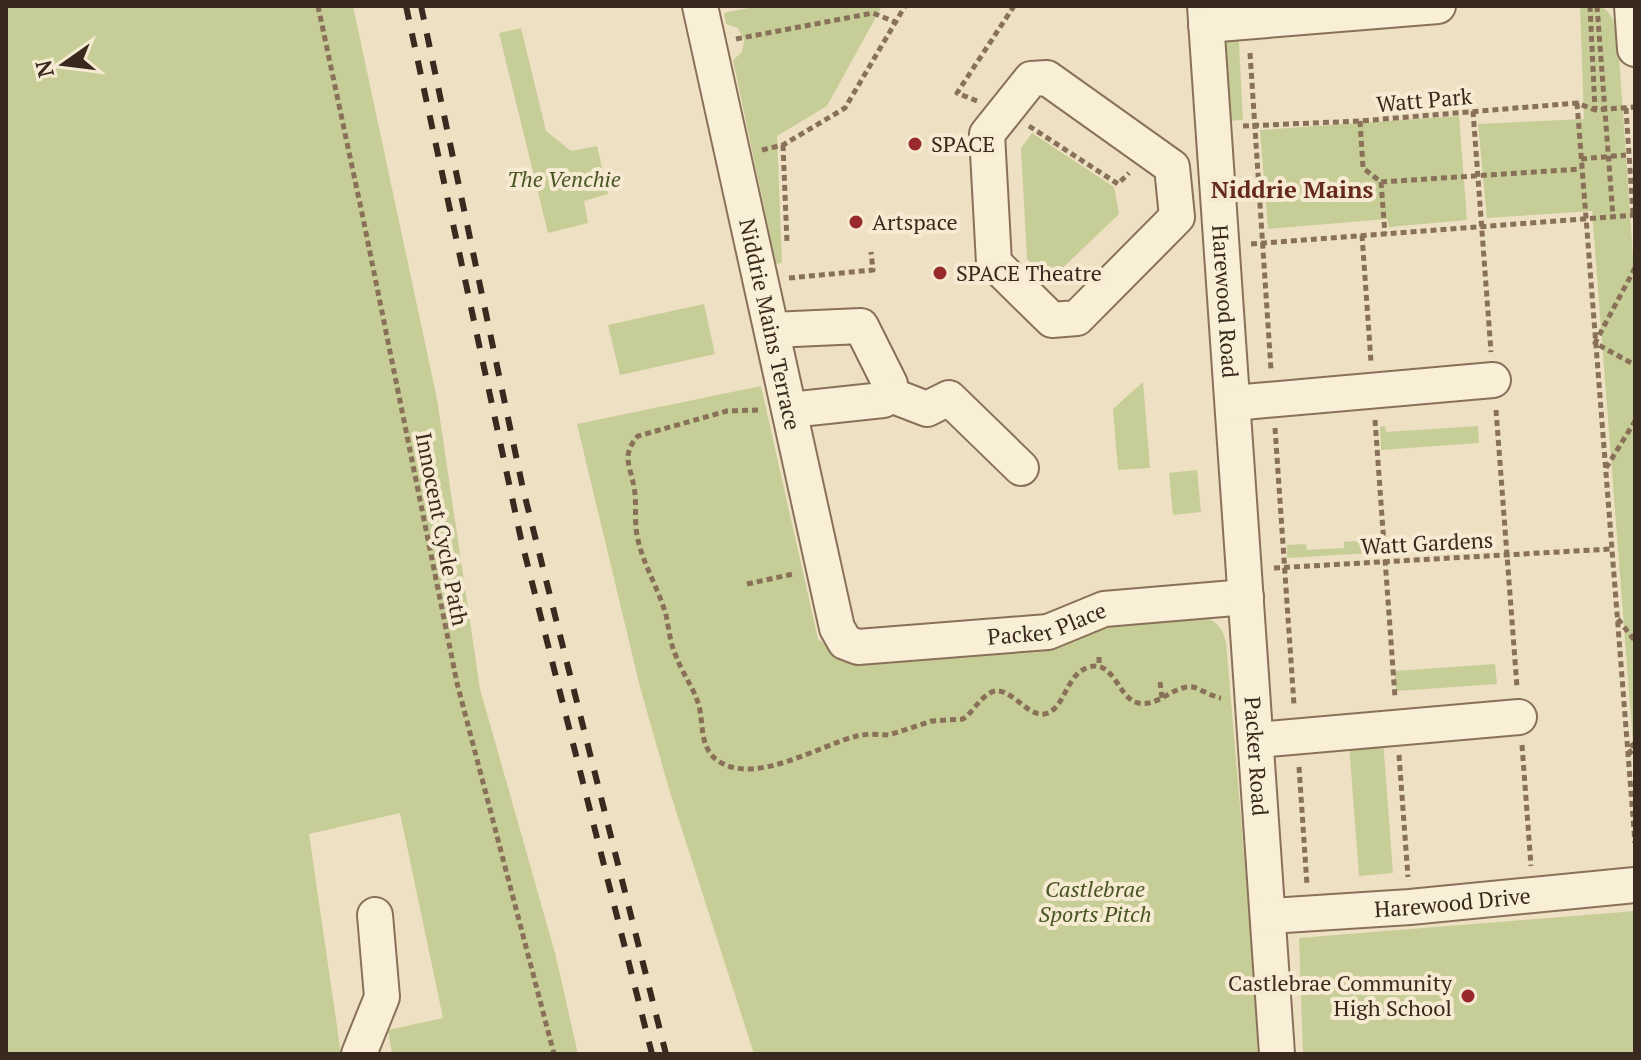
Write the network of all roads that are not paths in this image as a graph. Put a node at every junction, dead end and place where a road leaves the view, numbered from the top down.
1 (700, 6) edge
2 (1438, 6) edge
3 (1632, 6) edge
4 (1205, 16) edge
5 (1635, 49) edge
6 (1217, 183) junction
7 (1174, 191) junction
8 (781, 330) junction
9 (1493, 380) road end
10 (888, 394) junction
11 (1233, 403) junction
12 (790, 410) junction
13 (1021, 468) dead end
14 (1245, 584) junction
15 (845, 642) joint
16 (1519, 717) road end
17 (1257, 740) junction
18 (1635, 885) edge
19 (375, 915) dead end
20 (1269, 916) junction
21 (359, 1054) edge
22 (1277, 1054) edge

1 - 8 street, Niddrie Mains Terrace
2 - 4 street
3 - 5 street
4 - 6 street, Harewood Road
6 - 7 street
6 - 11 street, Harewood Road
7 - 7 street
8 - 10 street
8 - 12 street, Niddrie Mains Terrace
9 - 11 street
10 - 12 street
10 - 13 street
11 - 14 street, Harewood Road
12 - 15 street, Niddrie Mains Terrace
14 - 15 street, Packer Place
14 - 17 street, Packer Road
16 - 17 street
17 - 20 street, Packer Road
18 - 20 street, Harewood Drive
19 - 21 street
20 - 22 street

